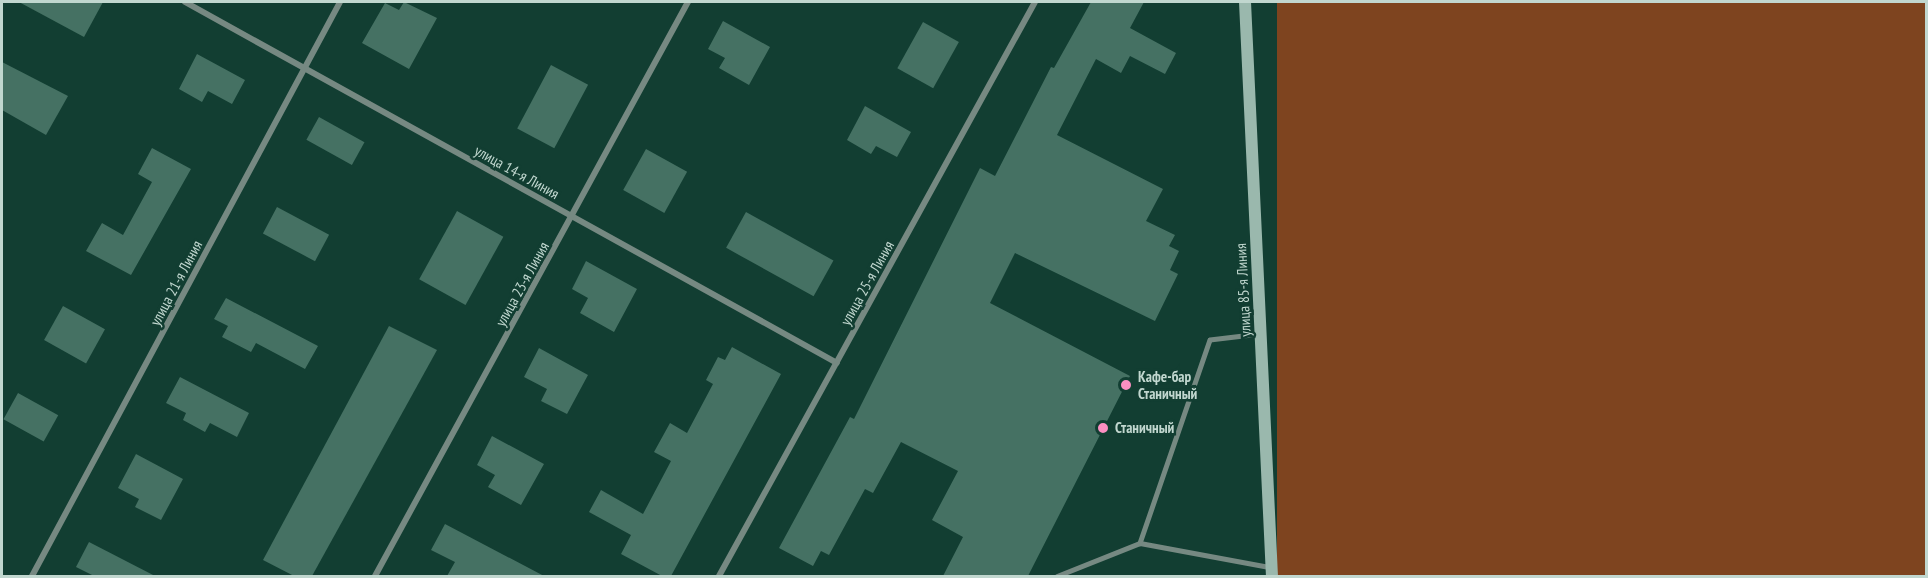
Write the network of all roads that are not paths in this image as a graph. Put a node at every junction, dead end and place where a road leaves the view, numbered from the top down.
1 (185, 2) edge
2 (340, 2) edge
3 (688, 2) edge
4 (1035, 2) edge
5 (1245, 2) edge
6 (304, 69) junction
7 (572, 216) junction
8 (1260, 334) junction
9 (837, 363) junction
10 (1140, 543) junction
11 (1272, 572) edge
12 (32, 576) edge
13 (375, 576) edge
14 (719, 576) edge
15 (1057, 576) edge

1 - 6 street, улица 14-я Линия
2 - 6 street, улица 21-я Линия
3 - 7 street, улица 23-я Линия
4 - 9 street, улица 25-я Линия
5 - 8 main road, улица 85-я Линия
6 - 7 street, улица 14-я Линия
6 - 12 street, улица 21-я Линия
7 - 9 street, улица 14-я Линия
7 - 13 street, улица 23-я Линия
8 - 10 lane
8 - 11 main road, улица 85-я Линия
9 - 14 street, улица 25-я Линия
10 - 11 lane
10 - 15 lane

